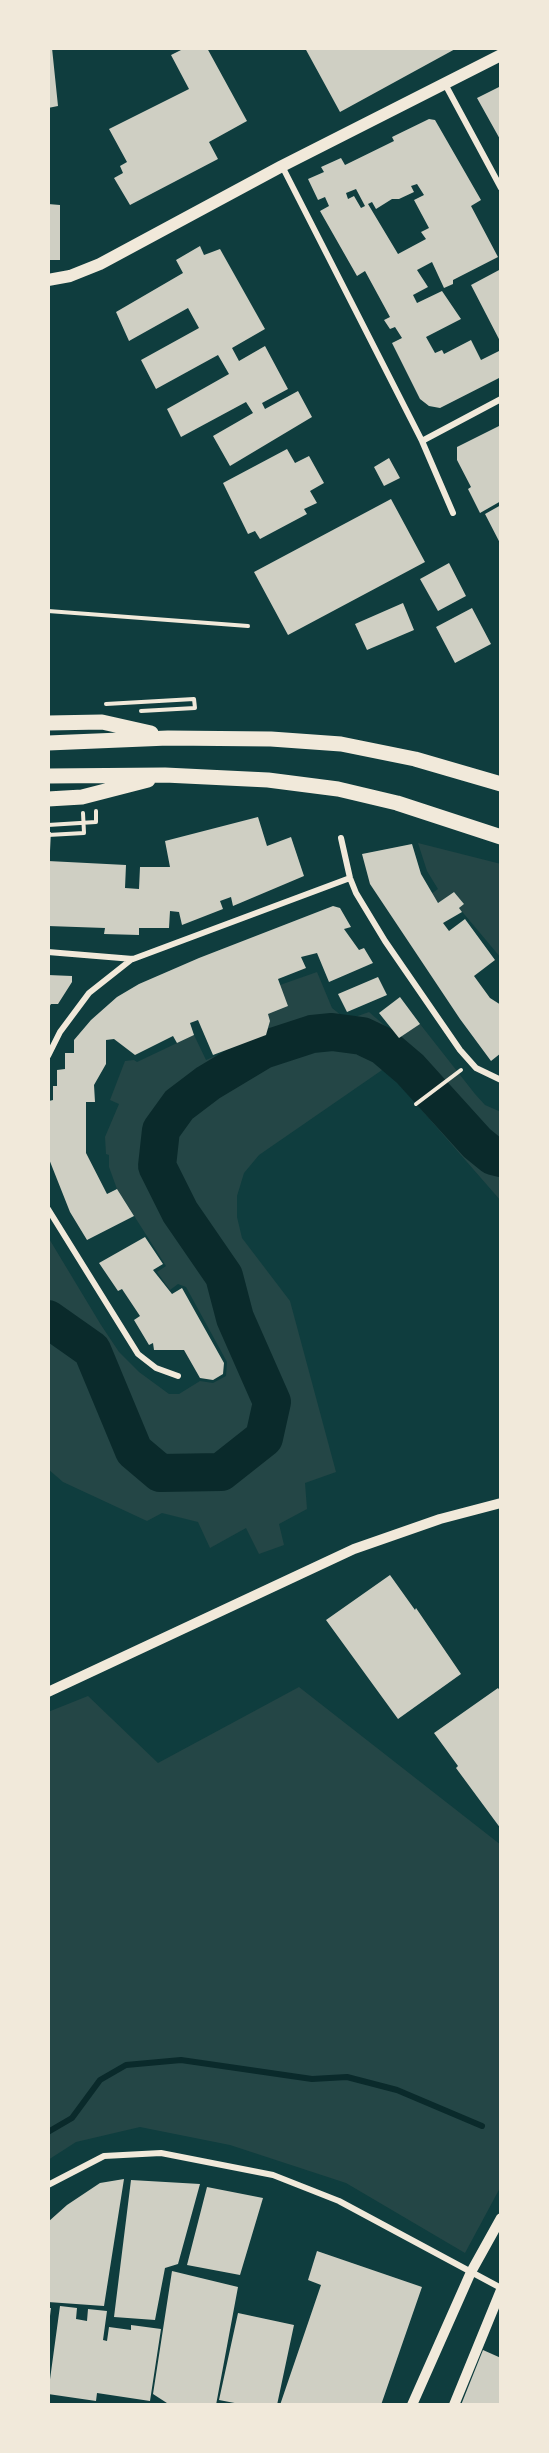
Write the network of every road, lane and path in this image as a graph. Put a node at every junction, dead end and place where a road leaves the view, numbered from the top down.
1 (501, 55) edge
2 (445, 84) junction
3 (282, 166) junction
4 (501, 188) edge
5 (48, 280) edge
6 (501, 399) edge
7 (422, 441) junction
8 (453, 513) dead end
9 (48, 612) edge
10 (248, 626) dead end
11 (48, 723) edge
12 (168, 738) junction
13 (48, 743) edge
14 (165, 775) junction
15 (48, 776) edge
16 (501, 784) edge
17 (48, 799) edge
18 (84, 833) dead end
19 (48, 835) edge
20 (501, 837) edge
21 (341, 838) dead end
22 (350, 878) junction
23 (48, 952) edge
24 (133, 959) junction
25 (48, 1056) edge
26 (465, 1066) dead end
27 (501, 1080) edge
28 (416, 1104) dead end
29 (48, 1209) edge
30 (178, 1376) dead end
31 (501, 1503) edge
32 (48, 1692) edge
33 (48, 2185) edge
34 (501, 2218) edge
35 (471, 2272) junction
36 (501, 2289) edge
37 (412, 2405) edge
38 (454, 2405) edge

1 - 2 main road
2 - 3 main road
2 - 4 street
3 - 5 main road
3 - 7 street
6 - 7 street
7 - 8 street
9 - 10 path
11 - 12 highway
12 - 13 highway
12 - 16 highway
14 - 15 highway
14 - 17 highway
14 - 20 highway
18 - 19 path
21 - 22 street
22 - 24 street
22 - 27 street
23 - 24 street
24 - 25 street
26 - 28 path
29 - 30 street
31 - 32 street
33 - 35 street
34 - 35 street
35 - 36 street
35 - 37 street
36 - 38 street

